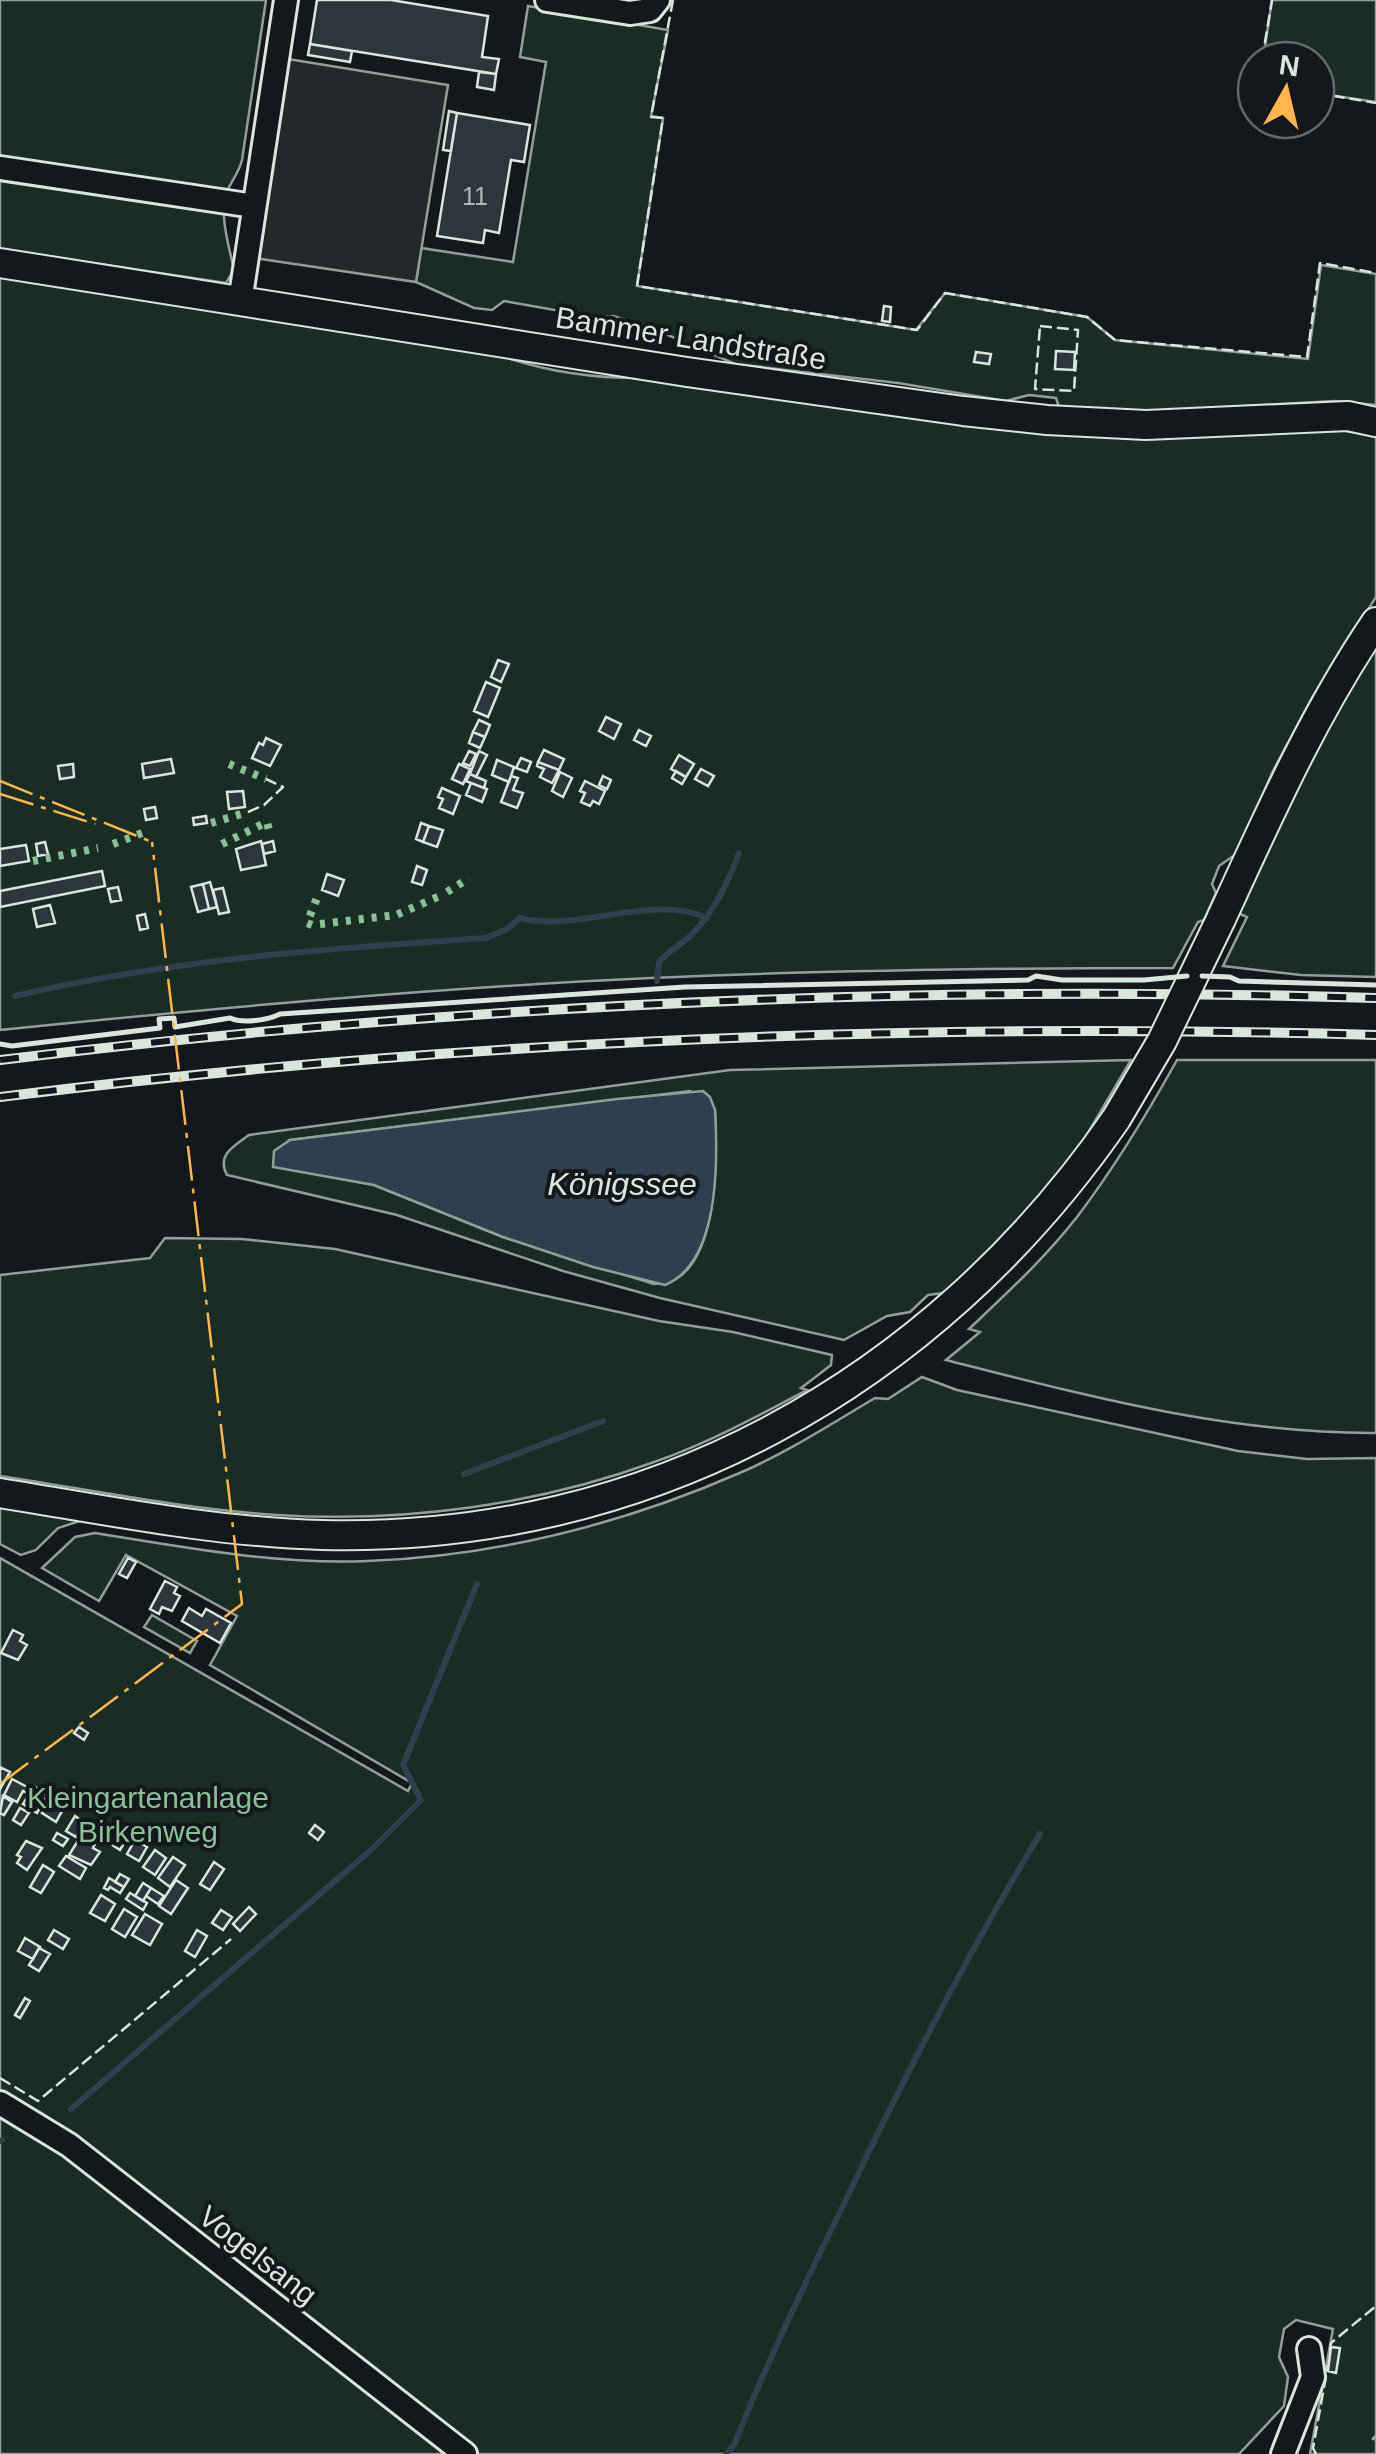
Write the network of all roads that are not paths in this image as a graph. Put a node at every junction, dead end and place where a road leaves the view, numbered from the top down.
1 (286, 0) edge
2 (547, 0) edge
3 (658, 0) edge
4 (0, 168) edge
5 (254, 206) junction
6 (0, 263) edge
7 (240, 302) junction
8 (1376, 422) edge
9 (1376, 622) edge
10 (0, 1493) edge
11 (4, 2110) edge
12 (1308, 2350) dead end
13 (465, 2454) edge
14 (1283, 2454) edge

1 - 5 street
2 - 3 street
4 - 5 street
5 - 7 street
6 - 7 main road, Bammer Landstraße
7 - 8 main road, Bammer Landstraße
9 - 10 main road, bridge
11 - 13 street, Vogelsang
12 - 14 street

